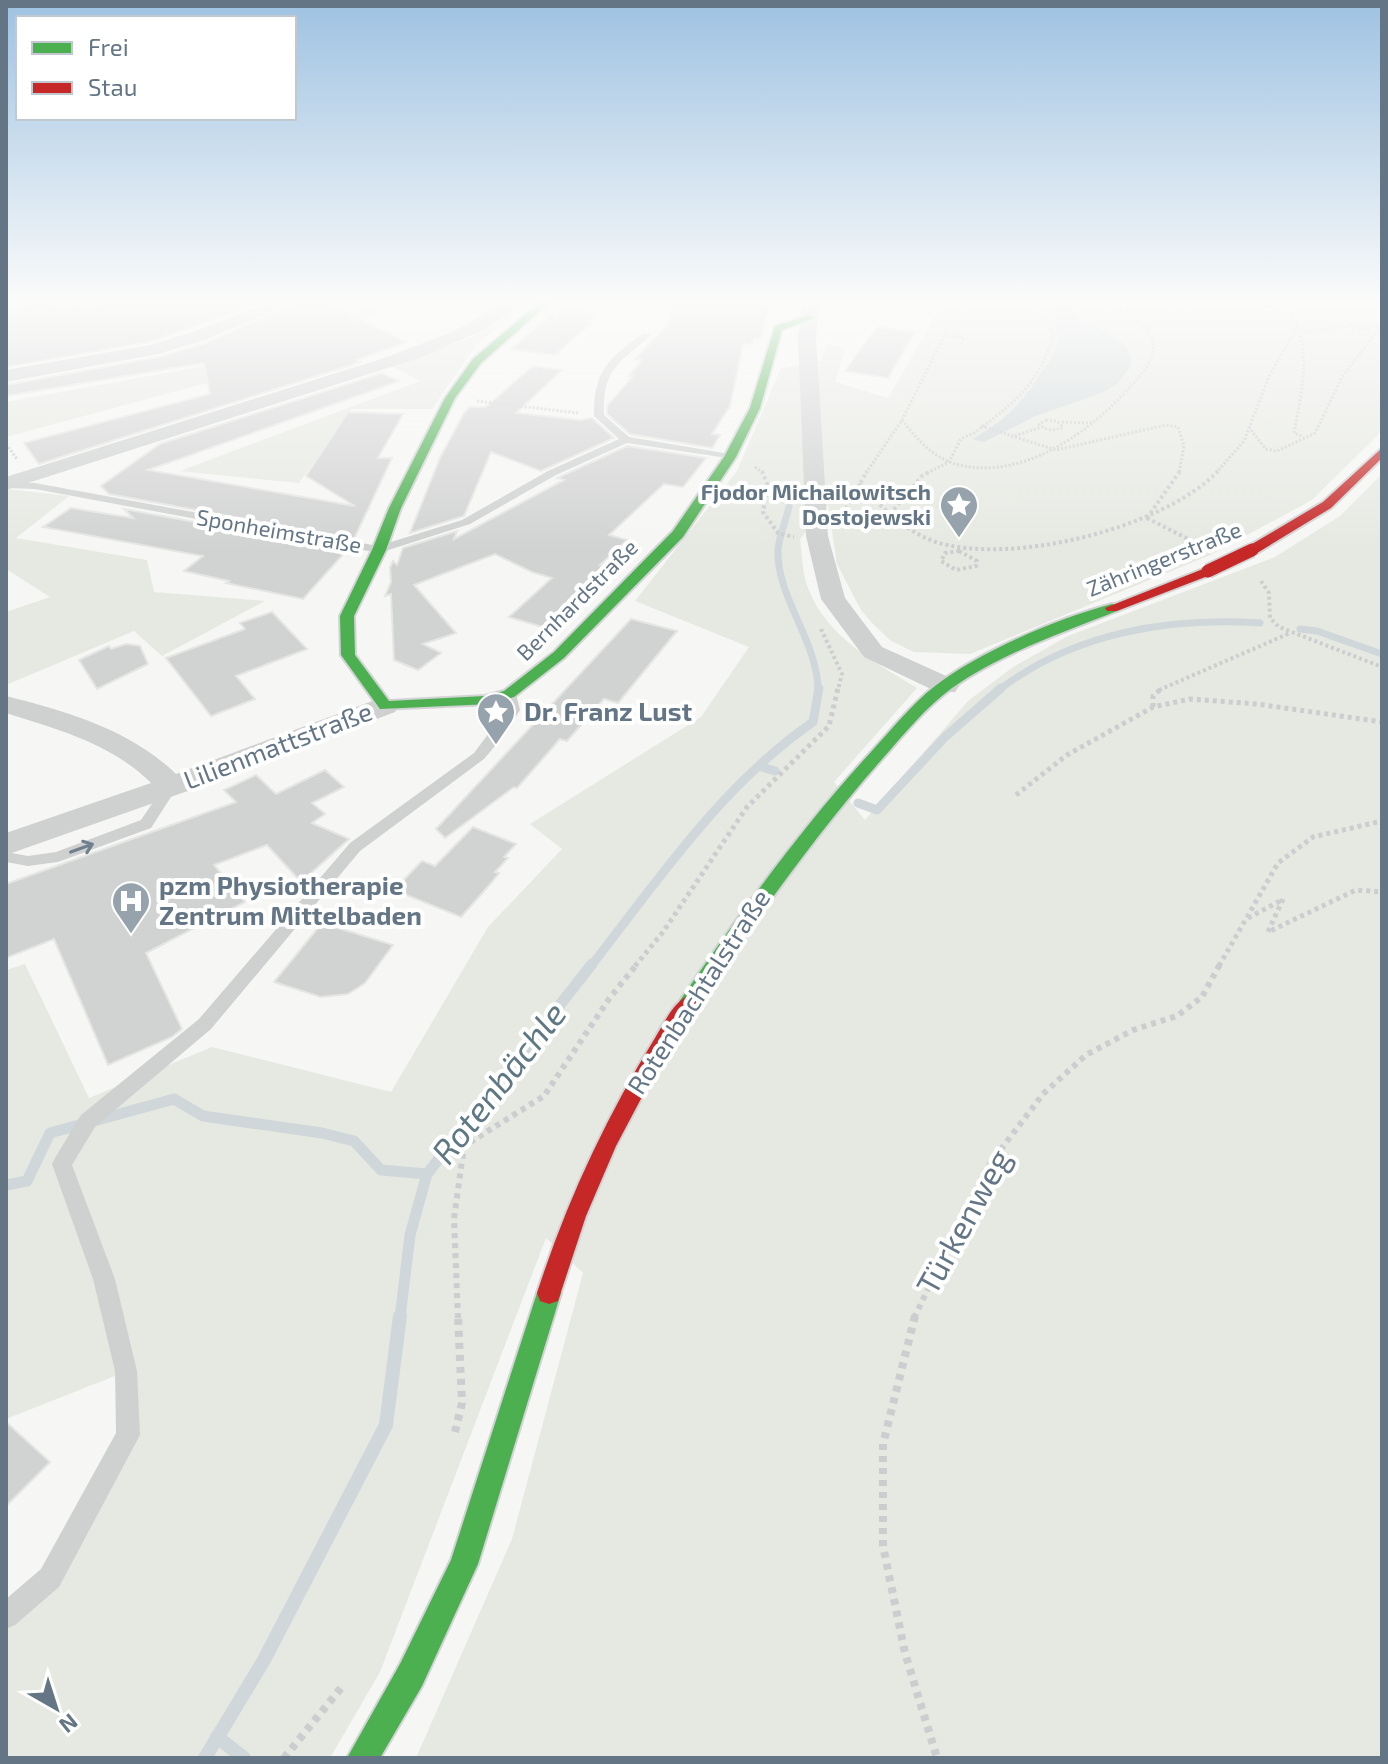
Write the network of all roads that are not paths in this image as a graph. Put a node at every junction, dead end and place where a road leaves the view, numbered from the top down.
1 (324, 384) edge
2 (460, 384) edge
3 (600, 384) edge
4 (762, 384) edge
5 (809, 384) edge
6 (626, 440) junction
7 (1382, 451) edge
8 (730, 457) junction
9 (6, 485) edge
10 (379, 550) junction
11 (946, 686) junction
12 (509, 694) junction
13 (6, 704) edge
14 (385, 706) junction
15 (171, 786) junction
16 (6, 844) edge
17 (6, 857) edge
18 (6, 1616) edge
19 (363, 1758) edge

1 - 9 street
2 - 10 street
3 - 6 lane
4 - 8 street, Bernhardstraße
5 - 11 street
6 - 8 lane
6 - 10 lane, Sponheimstraße
7 - 11 street, Zähringerstraße, bridge
8 - 12 street, Bernhardstraße
9 - 10 lane, Sponheimstraße
10 - 14 street
11 - 19 street, Rotenbachtalstraße
12 - 14 street, Bernhardstraße
12 - 18 lane
13 - 15 street, Lilienmattstraße
14 - 15 street, Lilienmattstraße
15 - 16 street, Lilienmattstraße
17 -> 15 lane

